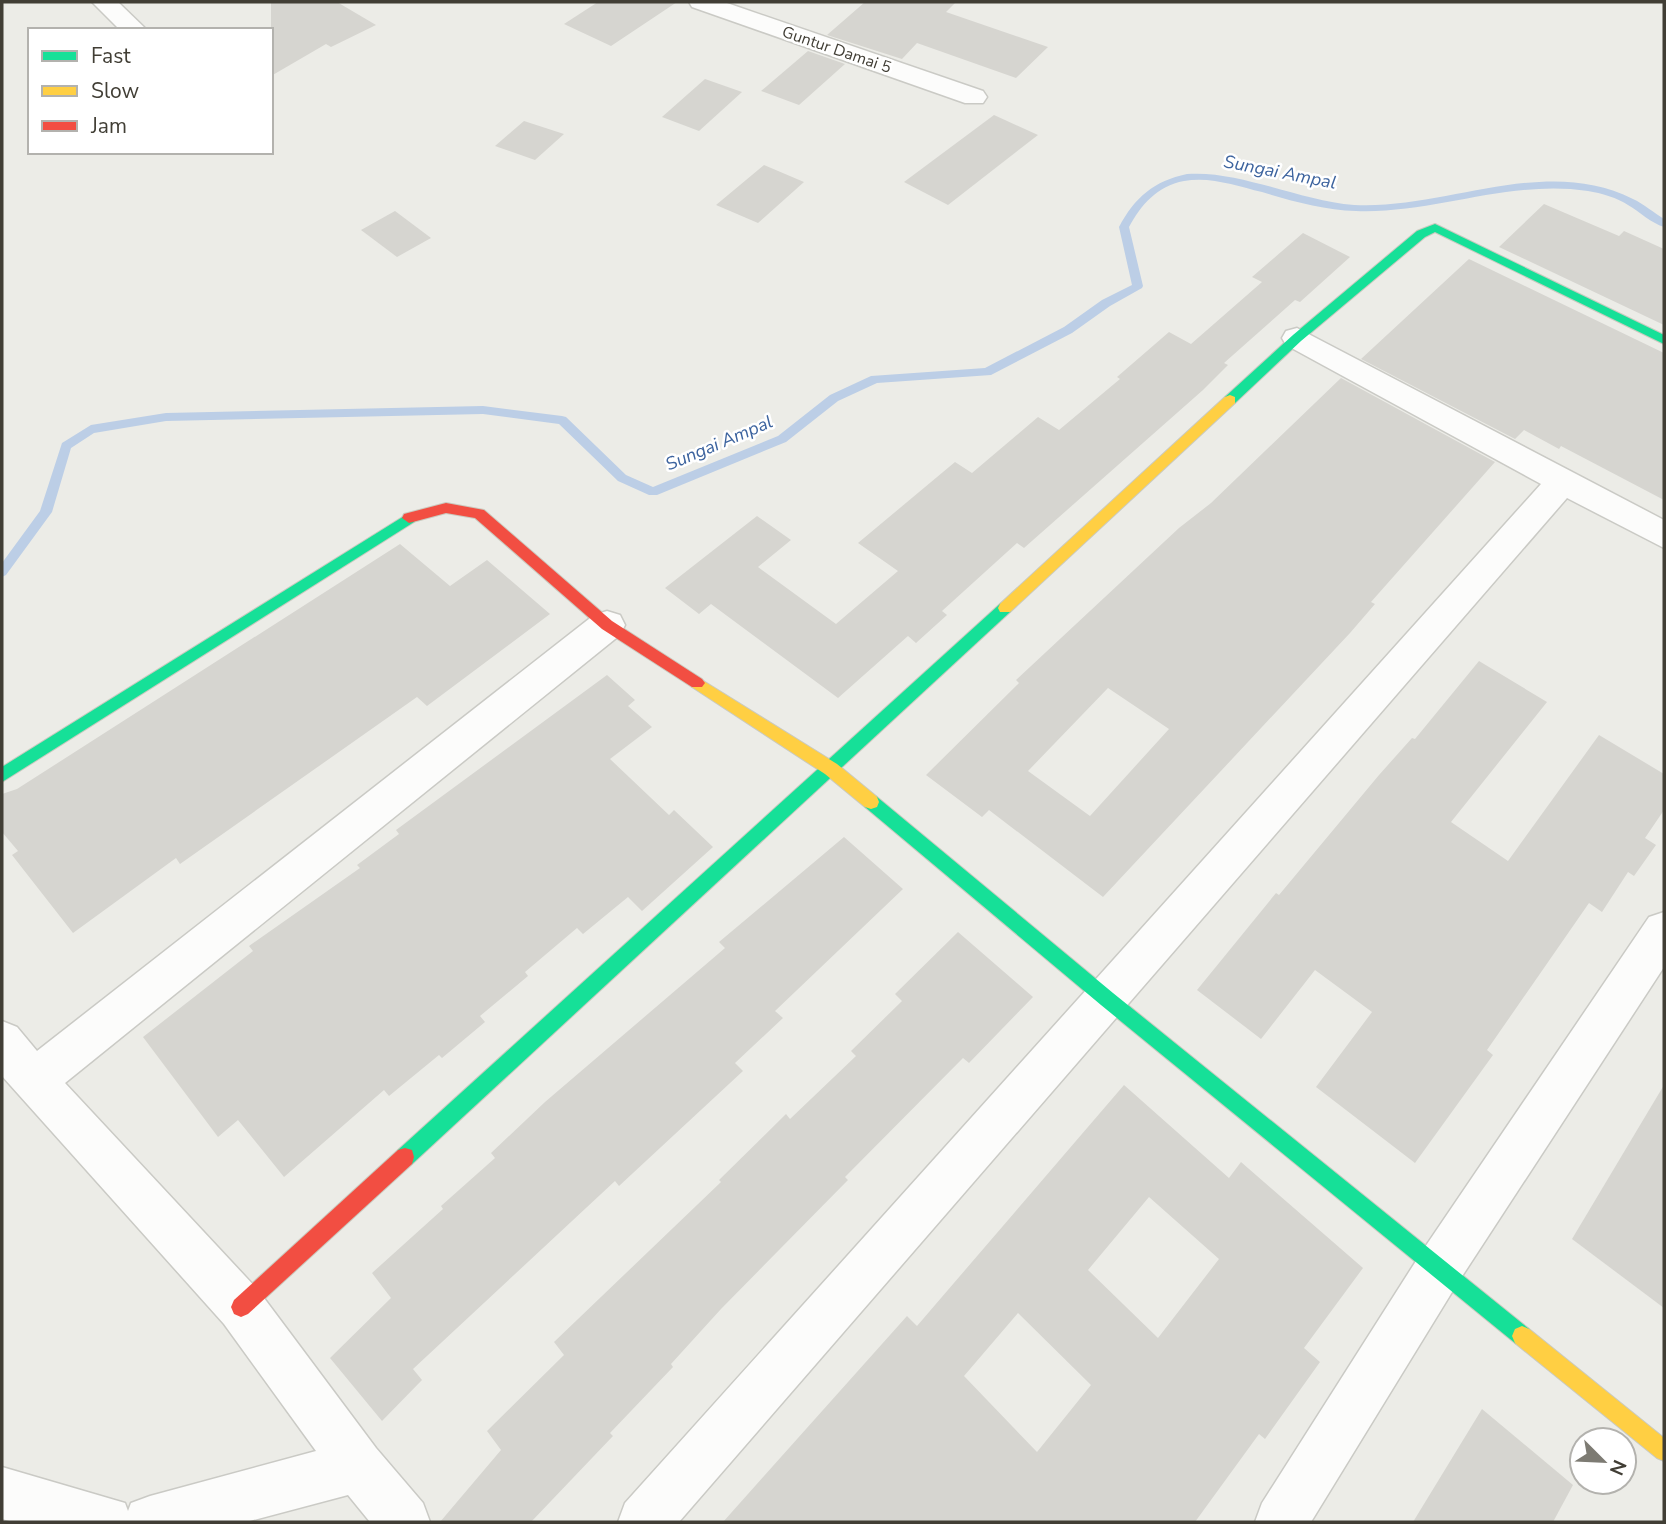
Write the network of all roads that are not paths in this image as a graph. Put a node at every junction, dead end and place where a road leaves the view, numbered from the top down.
1 (104, 2) edge
2 (701, 2) edge
3 (133, 28) edge
4 (974, 97) dead end
5 (1297, 338) junction
6 (1664, 340) edge
7 (1563, 481) junction
8 (1664, 535) edge
9 (607, 625) junction
10 (831, 769) junction
11 (2, 775) edge
12 (1664, 931) edge
13 (1107, 999) junction
14 (2, 1042) edge
15 (33, 1081) junction
16 (1440, 1267) junction
17 (241, 1307) junction
18 (1664, 1451) edge
19 (358, 1466) junction
20 (2, 1493) edge
21 (106, 1522) edge
22 (150, 1522) edge
23 (404, 1522) edge
24 (644, 1522) edge
25 (1281, 1522) edge

1 - 3 street
2 - 4 street, Guntur Damai 5
5 - 6 street
5 - 7 street
5 - 10 street
7 - 8 street
7 - 13 street
9 - 10 street
9 - 11 street
9 - 15 street
10 - 13 street
10 - 17 street
12 - 16 street
13 - 16 street
13 - 24 street
14 - 15 street
15 - 17 street
16 - 18 street
16 - 25 street
17 - 19 street
19 - 22 street
19 - 23 street
20 - 21 street

